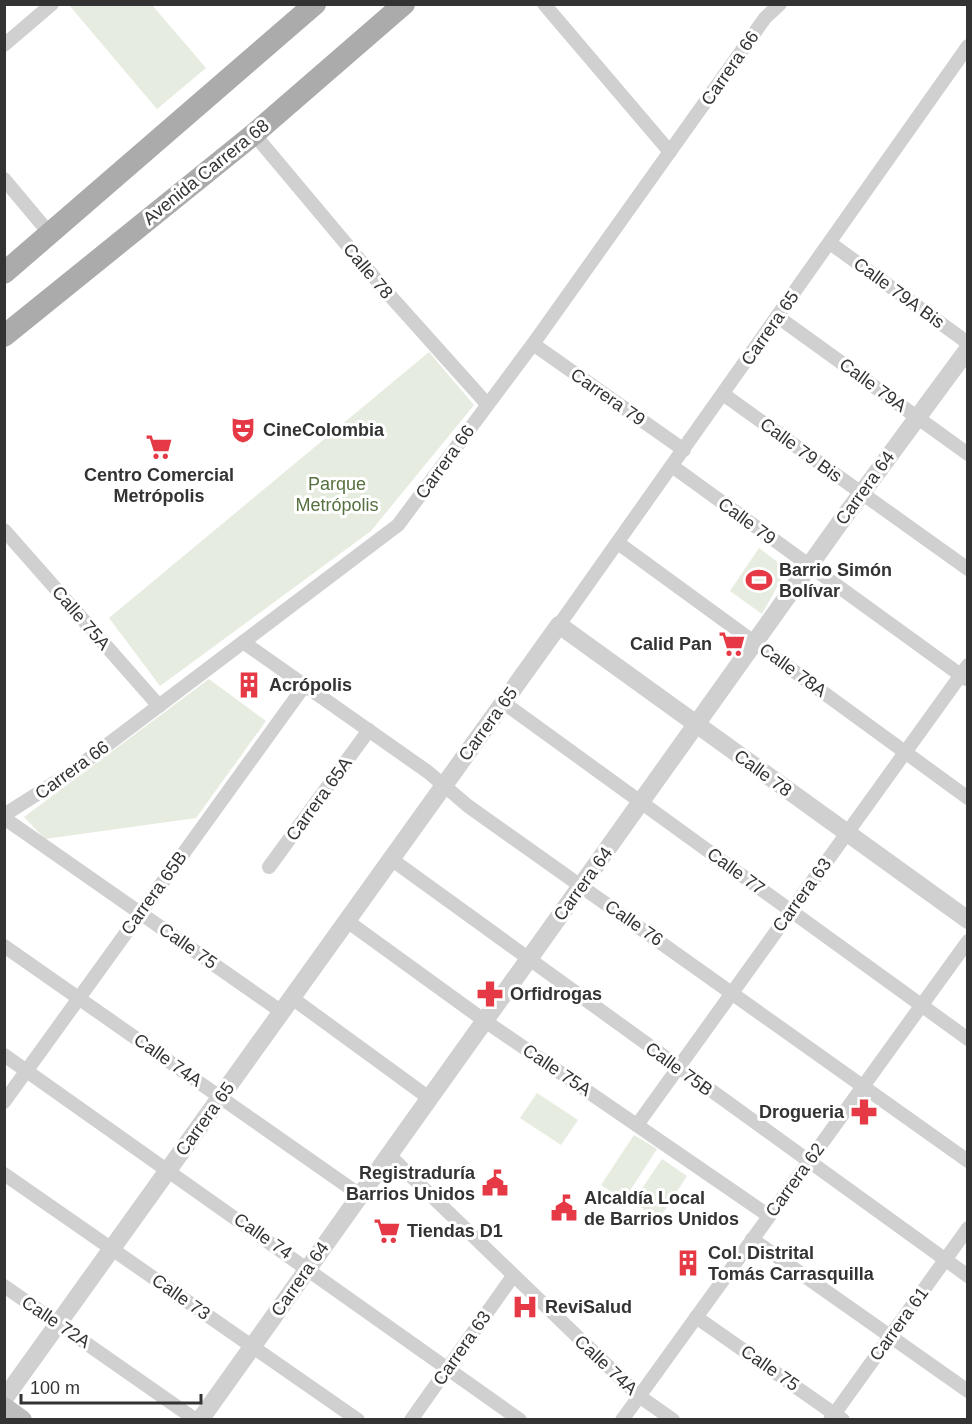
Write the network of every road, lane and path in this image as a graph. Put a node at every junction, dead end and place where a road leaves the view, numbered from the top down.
1 (52, 4) edge
2 (315, 4) edge
3 (404, 4) edge
4 (544, 4) edge
5 (780, 4) edge
6 (4, 45) edge
7 (968, 46) edge
8 (254, 134) junction
9 (670, 152) junction
10 (4, 179) edge
11 (50, 234) junction
12 (830, 243) junction
13 (4, 273) edge
14 (778, 317) junction
15 (4, 336) edge
16 (968, 343) edge
17 (532, 344) junction
18 (968, 350) edge
19 (723, 394) junction
20 (487, 404) junction
21 (916, 417) junction
22 (684, 450) junction
23 (968, 454) edge
24 (672, 466) junction
25 (861, 493) junction
26 (4, 530) edge
27 (618, 543) junction
28 (810, 566) junction
29 (968, 569) edge
30 (559, 625) junction
31 (243, 642) junction
32 (755, 643) junction
33 (965, 674) edge
34 (304, 685) junction
35 (504, 703) junction
36 (159, 706) junction
37 (697, 725) junction
38 (369, 730) junction
39 (905, 752) junction
40 (444, 786) junction
41 (968, 798) edge
42 (642, 802) junction
43 (4, 817) edge
44 (847, 833) junction
45 (391, 860) junction
46 (269, 867) dead end
47 (582, 886) junction
48 (791, 911) junction
49 (140, 913) junction
50 (968, 920) edge
51 (347, 921) junction
52 (968, 941) edge
53 (4, 946) edge
54 (528, 960) junction
55 (732, 993) junction
56 (79, 998) junction
57 (287, 1005) junction
58 (921, 1006) junction
59 (485, 1021) junction
60 (968, 1039) edge
61 (4, 1055) edge
62 (678, 1069) junction
63 (27, 1070) junction
64 (863, 1086) junction
65 (221, 1097) junction
66 (429, 1098) junction
67 (4, 1102) edge
68 (637, 1125) junction
69 (388, 1155) junction
70 (809, 1161) junction
71 (968, 1161) edge
72 (168, 1170) junction
73 (4, 1174) edge
74 (360, 1195) junction
75 (769, 1216) junction
76 (968, 1227) edge
77 (752, 1239) junction
78 (112, 1249) junction
79 (945, 1260) junction
80 (309, 1268) junction
81 (513, 1276) junction
82 (968, 1276) edge
83 (4, 1286) edge
84 (696, 1317) junction
85 (59, 1323) junction
86 (890, 1337) junction
87 (253, 1346) junction
88 (447, 1368) junction
89 (968, 1391) edge
90 (639, 1396) junction
91 (4, 1399) edge
92 (4, 1407) edge
93 (836, 1418) edge
94 (22, 1419) edge
95 (198, 1419) edge
96 (358, 1419) edge
97 (411, 1419) edge
98 (520, 1419) edge
99 (622, 1419) edge
100 (673, 1419) edge

1 - 6 street
2 - 11 main road
3 - 8 main road, Avenida Carrera 68
4 - 9 street
5 - 9 street, Carrera 66
7 - 12 street, Carrera 65
8 - 15 main road, Avenida Carrera 68
8 - 20 street, Calle 78
9 - 17 street, Carrera 66
10 - 11 street
11 - 13 main road
12 - 14 street, Carrera 65
12 - 16 street, Calle 79A Bis
14 - 19 street, Carrera 65
14 - 21 street, Calle 79A
17 - 20 street, Carrera 66
17 - 22 street, Carrera 79
18 - 21 street, Carrera 64
19 - 22 street, Carrera 65
19 - 25 street, Calle 79 Bis
20 - 31 street, Carrera 66
21 - 23 street, Calle 79A
21 - 25 street, Carrera 64
22 - 24 street, Carrera 65
24 - 27 street, Carrera 65
24 - 28 street, Calle 79
25 - 28 street, Carrera 64
25 - 29 street, Calle 79 Bis
26 - 36 street, Calle 75A
27 - 30 street, Carrera 65
27 - 32 street, Calle 78A
28 - 32 street, Carrera 64
28 - 33 street, Calle 79
30 - 35 street, Carrera 65
30 - 37 street, Calle 78
31 - 34 street, Calle 76
31 - 36 street, Carrera 66
32 - 37 street, Carrera 64
32 - 39 street, Calle 78A
33 - 39 street, Carrera 63
34 - 38 street, Calle 76
34 - 49 street, Carrera 65B
35 - 40 street, Carrera 65
35 - 42 street, Calle 77
36 - 43 street, Carrera 66
37 - 42 street, Carrera 64
37 - 44 street, Calle 78
38 - 40 street, Calle 76
38 - 46 street, Carrera 65A
39 - 41 street, Calle 78A
39 - 44 street, Carrera 63
40 - 45 street, Carrera 65
40 - 47 street, Calle 76
42 - 47 street, Carrera 64
42 - 48 street, Calle 77
43 - 49 street, Calle 75
44 - 48 street, Carrera 63
44 - 50 street, Calle 78
45 - 51 street, Carrera 65
45 - 54 street, Calle 75B
47 - 54 street, Carrera 64
47 - 55 street, Calle 76
48 - 55 street, Carrera 63
48 - 58 street, Calle 77
49 - 56 street, Carrera 65B
49 - 57 street, Calle 75
51 - 57 street, Carrera 65
51 - 59 street, Calle 75A
52 - 58 street, Carrera 62
53 - 56 street, Calle 74A
54 - 59 street, Carrera 64
54 - 62 street, Calle 75B
55 - 62 street, Carrera 63
55 - 64 street, Calle 76
56 - 63 street, Carrera 65B
56 - 65 street, Calle 74A
57 - 65 street, Carrera 65
57 - 66 street, Calle 75
58 - 60 street, Calle 77
58 - 64 street, Carrera 62
59 - 66 street, Carrera 64
59 - 68 street, Calle 75A
61 - 63 street, Calle 74
62 - 68 street, Carrera 63
62 - 70 street, Calle 75B
63 - 67 street, Carrera 65B
63 - 72 street, Calle 74
64 - 70 street, Carrera 62
64 - 71 street, Calle 76
65 - 72 street, Carrera 65
65 - 74 street, Calle 74A
66 - 69 street, Carrera 64
68 - 75 street, Calle 75A
69 - 74 street, Carrera 64
69 - 81 street, Calle 74A
70 - 75 street, Carrera 62
70 - 79 street, Calle 75B
72 - 78 street, Carrera 65
72 - 80 street, Calle 74
73 - 78 street, Calle 73
74 - 80 street, Carrera 64
75 - 77 street, Carrera 62
76 - 79 street, Carrera 61
77 - 84 street, Carrera 62
77 - 86 street
78 - 85 street, Carrera 65
78 - 87 street, Calle 73
79 - 82 street, Calle 75B
79 - 86 street, Carrera 61
80 - 87 street, Carrera 64
80 - 88 street, Calle 74
81 - 88 street, Carrera 63
81 - 90 street, Calle 74A
83 - 85 street, Calle 72A
84 - 90 street, Carrera 62
84 - 93 street, Calle 75
85 - 91 street, Carrera 65
85 - 95 street, Calle 72A
86 - 89 street
86 - 93 street, Carrera 61
87 - 95 street, Carrera 64
87 - 96 street, Calle 73
88 - 97 street, Carrera 63
88 - 98 street, Calle 74
90 - 99 street, Carrera 62
90 - 100 street, Calle 74A
92 - 94 main road

